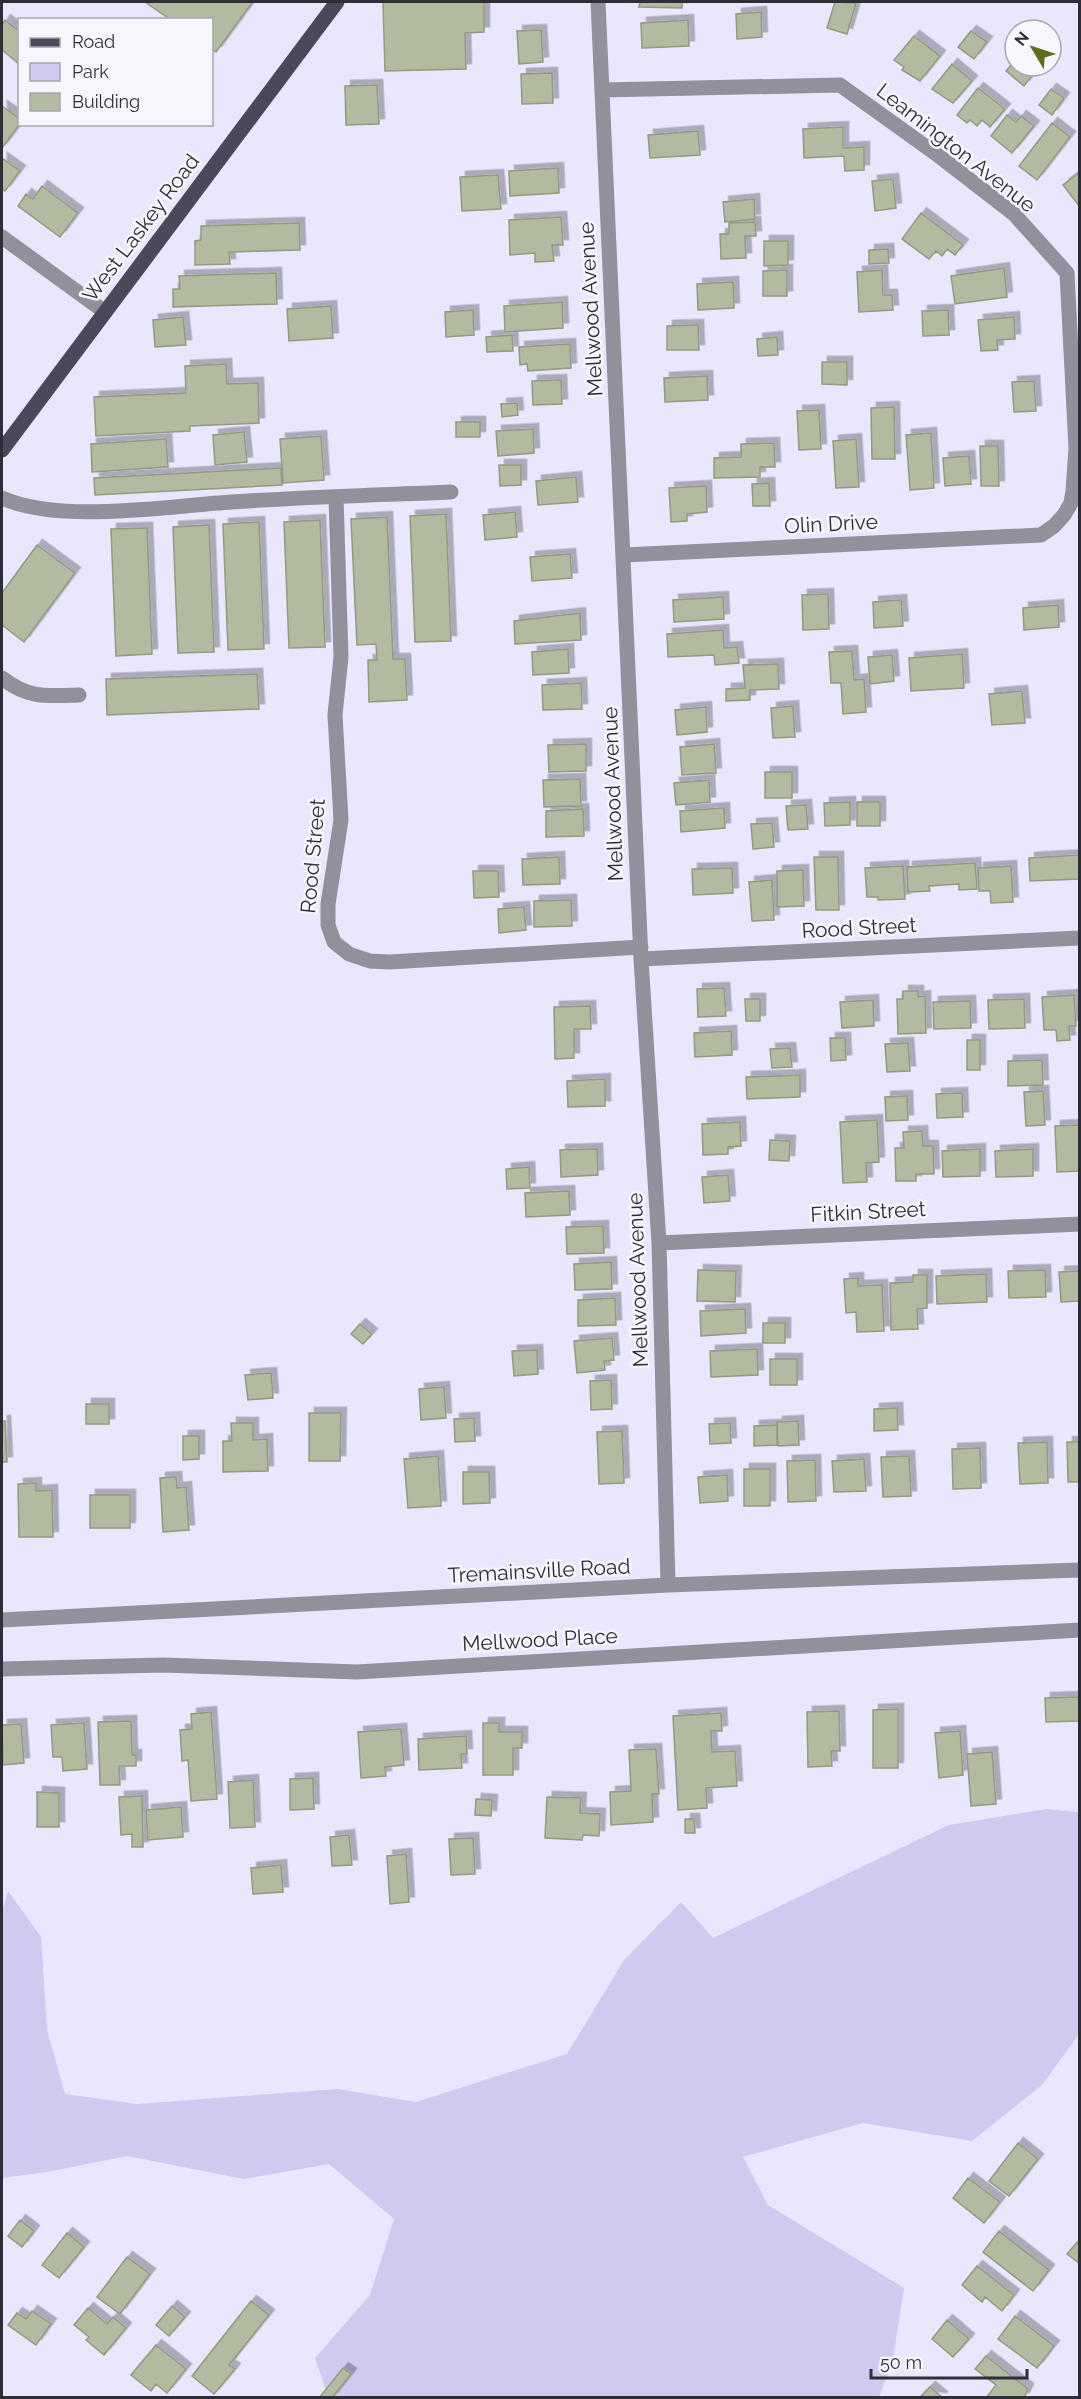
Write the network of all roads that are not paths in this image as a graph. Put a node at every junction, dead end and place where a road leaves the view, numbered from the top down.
1 (337, 2) edge
2 (598, 2) edge
3 (602, 90) junction
4 (2, 237) edge
5 (105, 312) junction
6 (2, 450) edge
7 (451, 492) dead end
8 (336, 497) junction
9 (2, 498) edge
10 (1041, 535) joint
11 (624, 555) junction
12 (2, 678) edge
13 (78, 695) dead end
14 (1080, 938) edge
15 (641, 953) junction
16 (1080, 1224) edge
17 (659, 1243) junction
18 (1080, 1570) edge
19 (668, 1585) junction
20 (2, 1620) edge
21 (1080, 1630) edge
22 (2, 1670) edge

1 - 5 main road, West Laskey Road
2 - 3 street, Mellwood Avenue
3 - 10 street, Leamington Avenue
3 - 11 street, Mellwood Avenue
4 - 5 street
5 - 6 main road, West Laskey Road
7 - 8 street
8 - 9 street
8 - 15 street, Rood Street
10 - 11 street, Olin Drive
11 - 15 street, Mellwood Avenue
12 - 13 street
14 - 15 street, Rood Street
15 - 17 street, Mellwood Avenue
16 - 17 street, Fitkin Street
17 - 19 street, Mellwood Avenue
18 - 19 street, Tremainsville Road
19 - 20 street, Tremainsville Road
21 - 22 street, Mellwood Place

